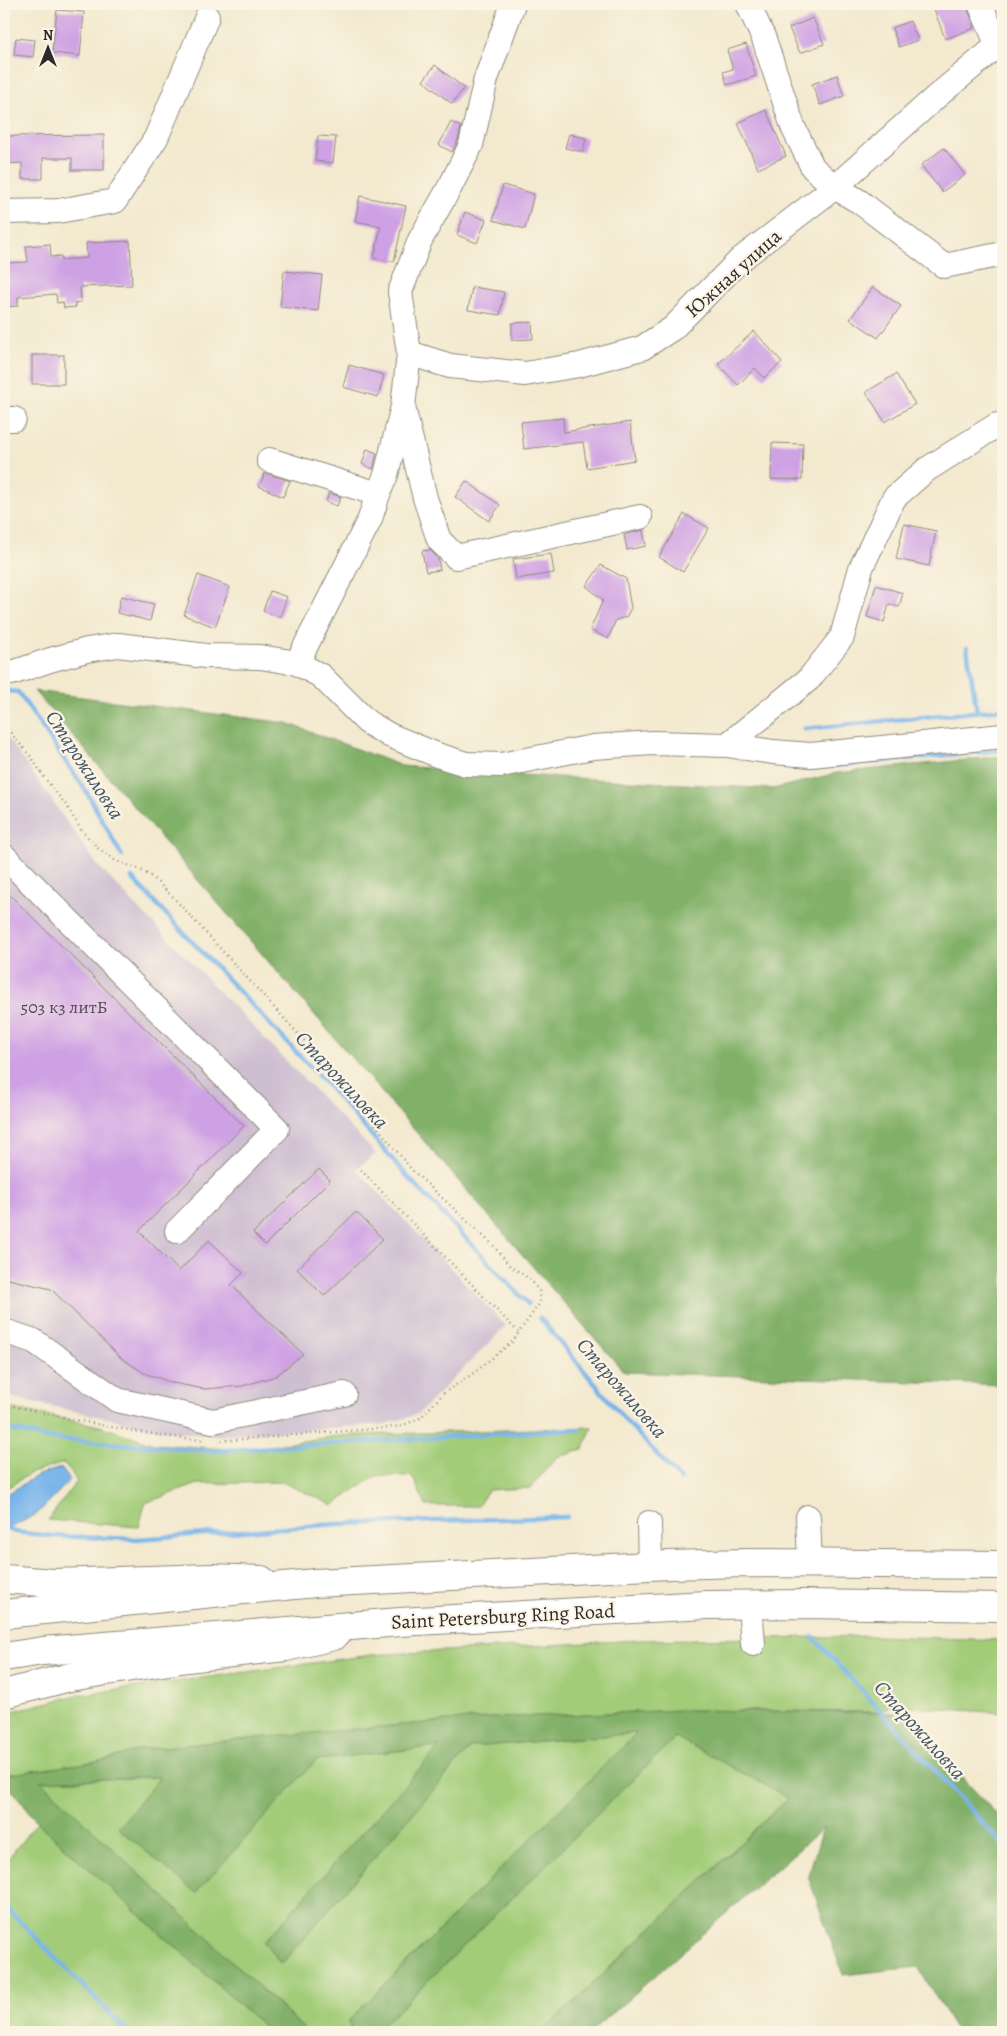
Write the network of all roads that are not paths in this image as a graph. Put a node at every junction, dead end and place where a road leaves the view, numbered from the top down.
1 (513, 4) edge
2 (748, 4) edge
3 (980, 4) edge
4 (206, 17) dead end
5 (1000, 43) edge
6 (835, 187) junction
7 (4, 212) edge
8 (1003, 254) edge
9 (409, 353) junction
10 (403, 407) junction
11 (1003, 425) edge
12 (268, 460) dead end
13 (378, 494) junction
14 (640, 517) dead end
15 (297, 663) junction
16 (4, 673) edge
17 (1003, 736) edge
18 (727, 745) junction
19 (4, 856) edge
20 (177, 1231) dead end
21 (4, 1331) edge
22 (344, 1394) dead end
23 (808, 1517) dead end
24 (649, 1523) dead end
25 (810, 1564) junction
26 (1003, 1565) edge
27 (650, 1566) junction
28 (4, 1579) edge
29 (315, 1583) junction
30 (750, 1605) junction
31 (1003, 1607) edge
32 (4, 1614) edge
33 (400, 1622) junction
34 (753, 1644) dead end
35 (4, 1657) edge
36 (4, 1694) edge

1 - 9 street
2 - 6 street
3 - 5 street
4 - 7 street
5 - 6 street, Южная улица
6 - 8 street
6 - 9 street, Южная улица
9 - 10 street
10 - 13 street
10 - 14 street
11 - 18 street
12 - 13 street
13 - 15 street
15 - 16 street
15 - 18 street
17 - 18 street
19 - 20 street
21 - 22 street
23 - 25 street
24 - 27 street
25 - 26 main road, Saint Petersburg Ring Road
25 - 27 main road, Saint Petersburg Ring Road
27 - 29 main road, Saint Petersburg Ring Road
28 - 29 main road
29 - 32 main road, Saint Petersburg Ring Road
30 - 31 main road, Saint Petersburg Ring Road
30 - 33 main road, Saint Petersburg Ring Road
30 - 34 street
33 - 35 main road, Saint Petersburg Ring Road
33 - 36 main road

